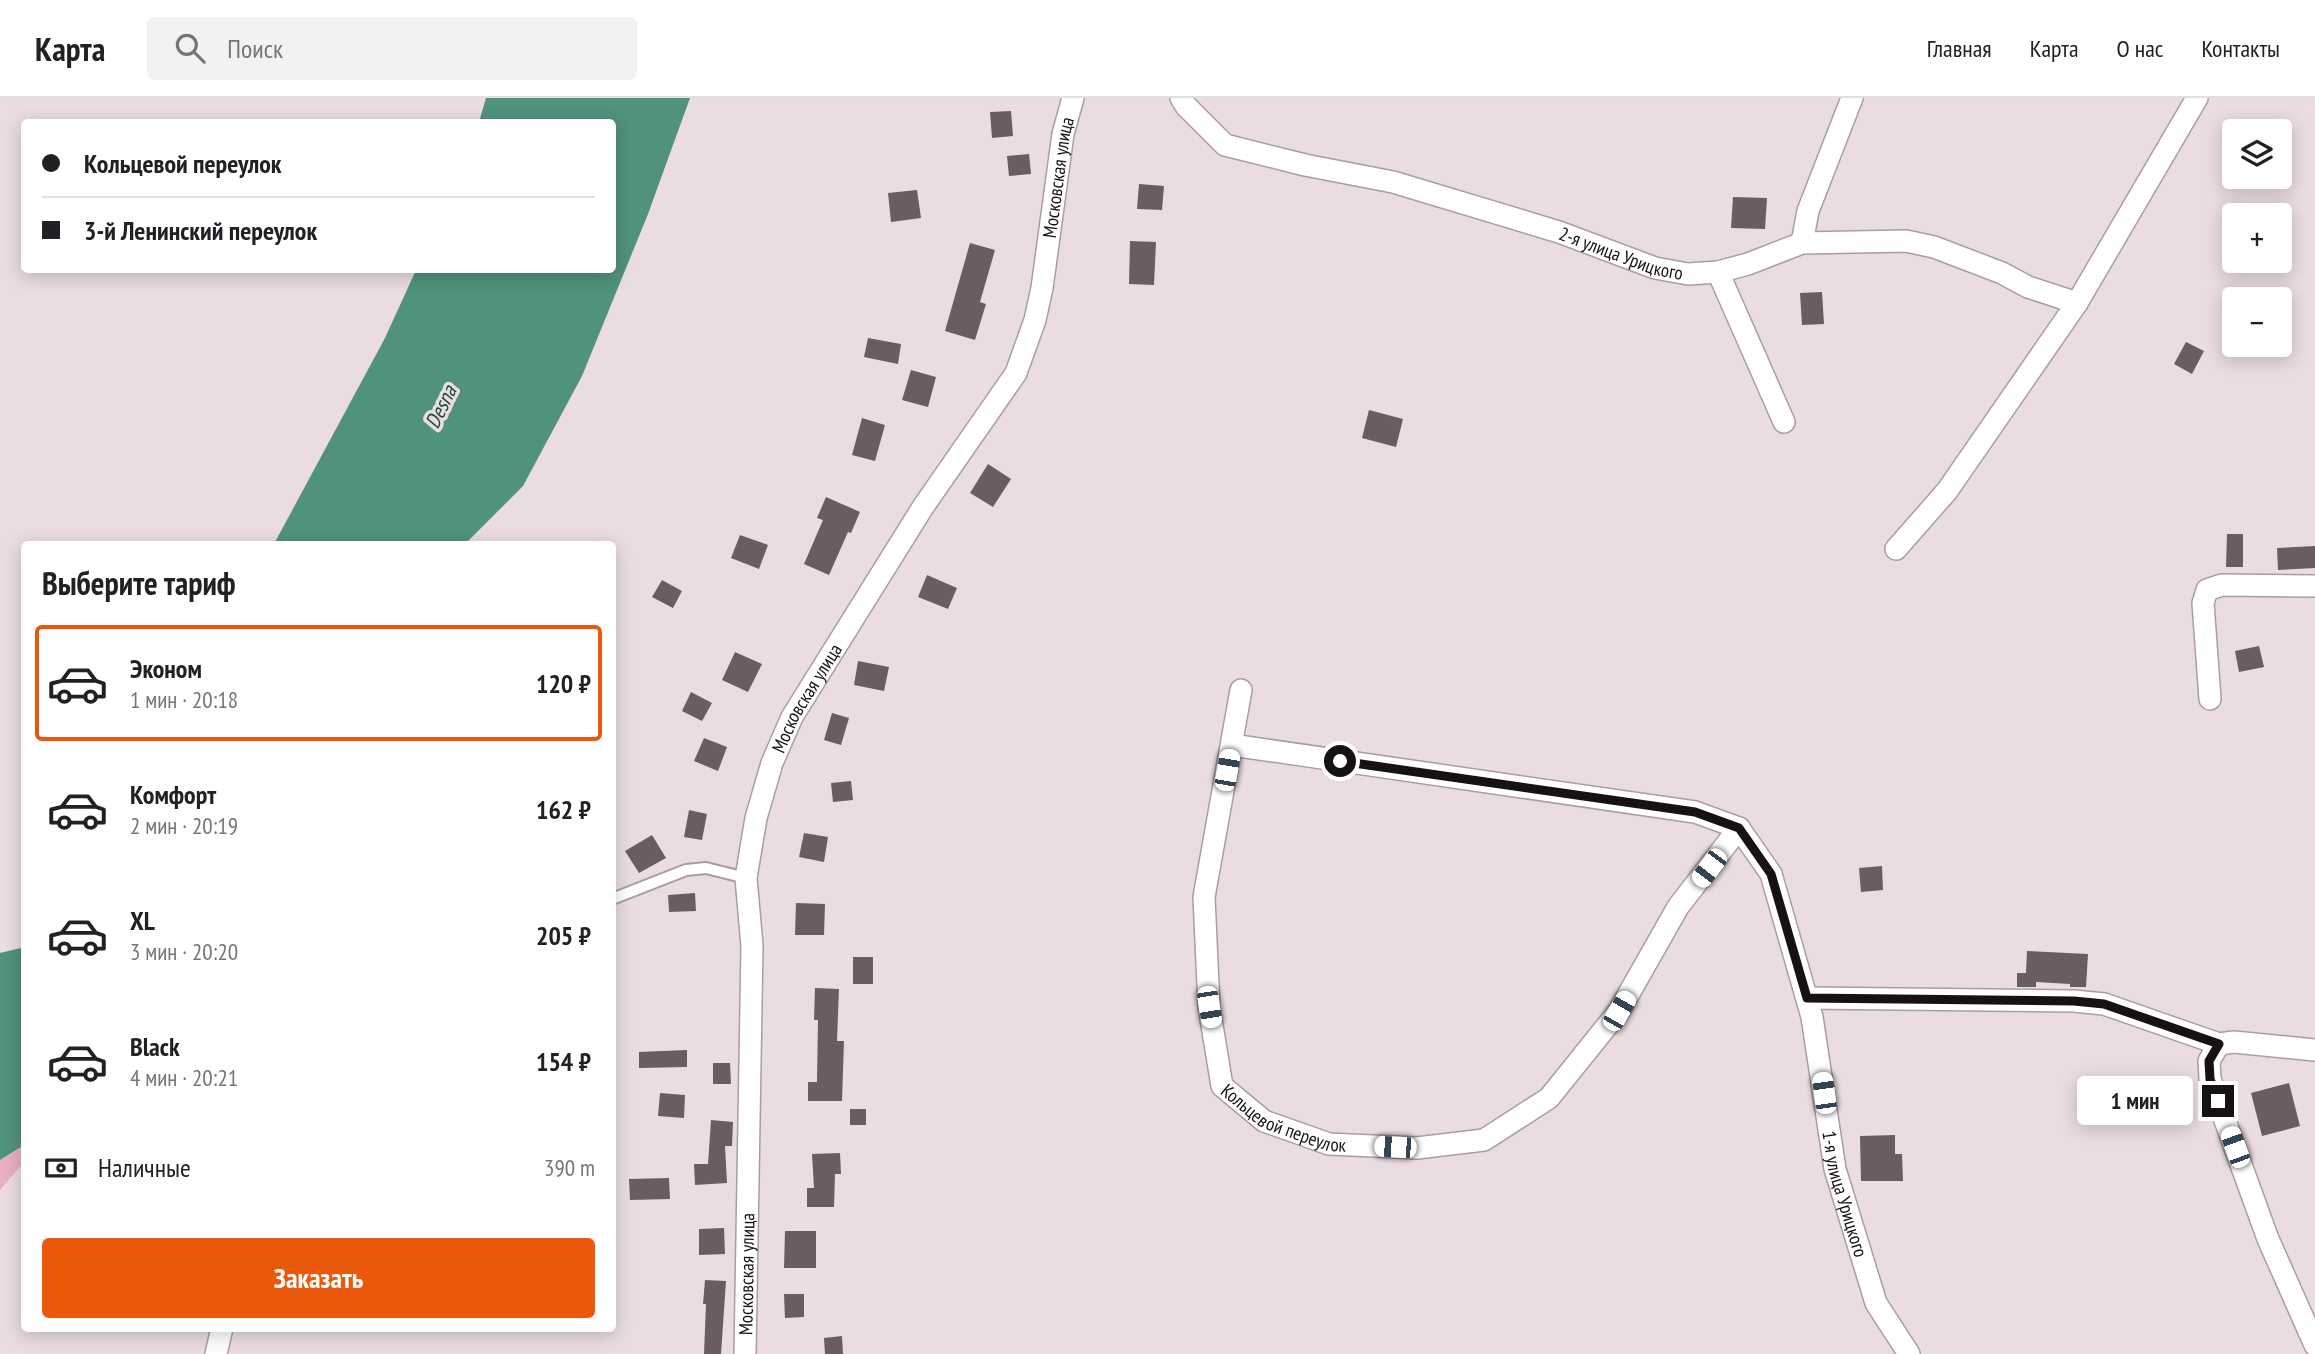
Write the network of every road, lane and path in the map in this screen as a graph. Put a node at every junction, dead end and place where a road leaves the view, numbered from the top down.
1 (1073, 98) edge
2 (1181, 98) edge
3 (1852, 98) edge
4 (2197, 98) edge
5 (1802, 243) junction
6 (1718, 272) junction
7 (2077, 303) junction
8 (1784, 422) dead end
9 (1896, 549) dead end
10 (2315, 586) edge
11 (1241, 690) dead end
12 (2210, 699) dead end
13 (1231, 745) junction
14 (1739, 828) junction
15 (746, 878) junction
16 (616, 897) edge
17 (1807, 998) junction
18 (2219, 1044) junction
19 (2315, 1050) edge
20 (221, 1332) edge
21 (2315, 1345) edge
22 (216, 1354) edge
23 (745, 1354) edge
24 (1909, 1354) edge

1 - 15 street, Московская улица
2 - 6 street, 2-я улица Урицкого
3 - 5 street
4 - 7 street
5 - 6 street, 2-я улица Урицкого
5 - 7 street, 2-я улица Урицкого
6 - 8 street
7 - 9 street
10 - 12 street
11 - 13 street, Кольцевой переулок
13 - 14 street
13 - 14 street, Кольцевой переулок
14 - 17 street, 1-я улица Урицкого
15 - 16 lane
15 - 23 street, Московская улица
17 - 18 street
17 - 24 street, 1-я улица Урицкого
18 - 19 street
18 - 21 street
20 - 22 street

